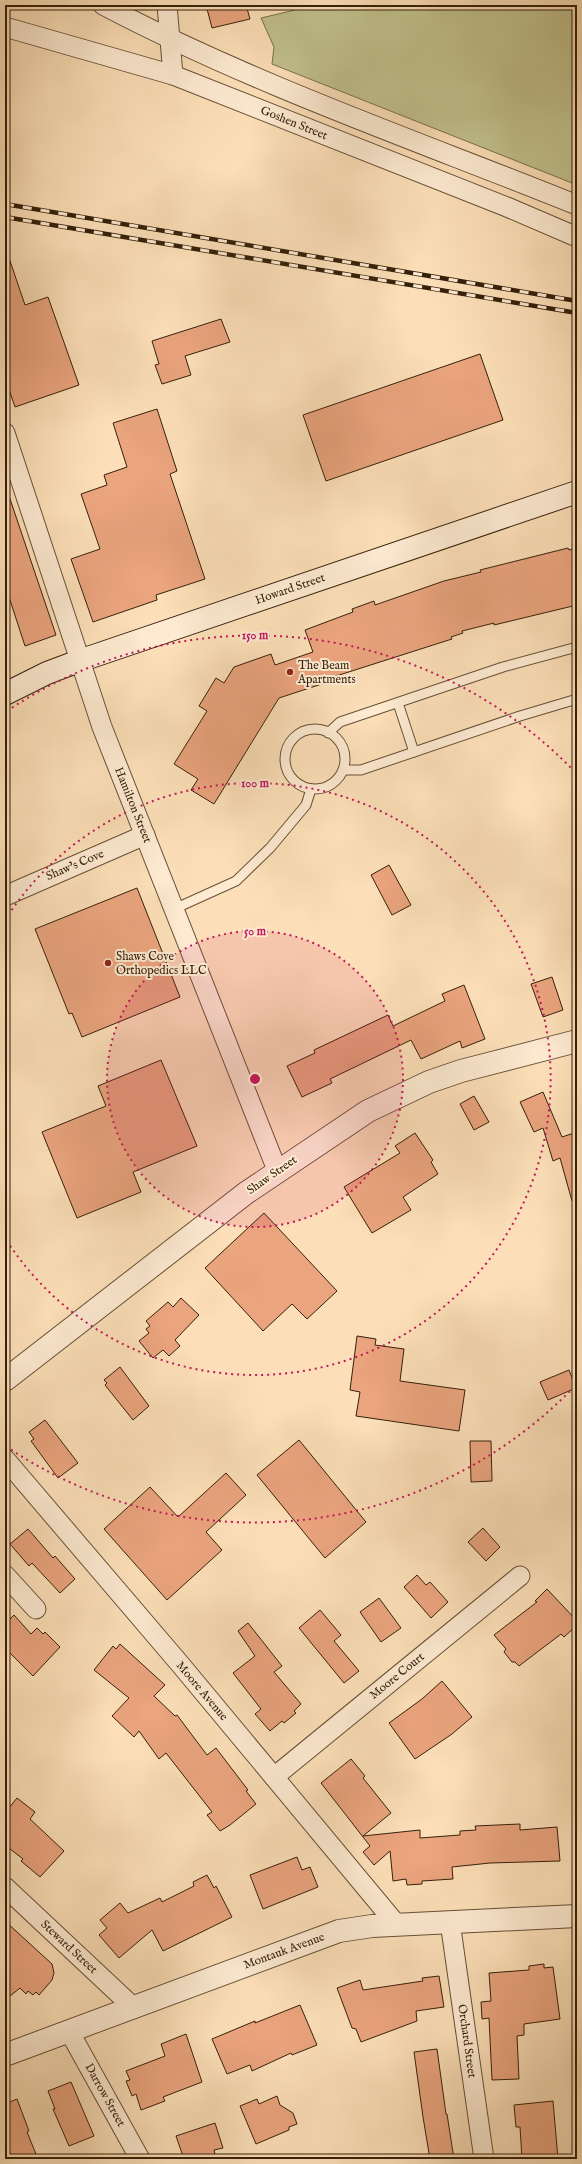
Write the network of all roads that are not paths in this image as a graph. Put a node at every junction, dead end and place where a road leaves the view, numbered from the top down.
1 (103, 5) edge
2 (166, 5) edge
3 (5, 27) edge
4 (171, 40) junction
5 (173, 75) junction
6 (577, 205) edge
7 (577, 237) edge
8 (5, 433) edge
9 (577, 492) edge
10 (577, 646) edge
11 (79, 661) junction
12 (5, 694) edge
13 (577, 699) edge
14 (398, 703) junction
15 (328, 732) junction
16 (414, 752) junction
17 (343, 770) junction
18 (311, 789) junction
19 (145, 835) junction
20 (5, 896) edge
21 (174, 909) junction
22 (577, 1042) edge
23 (278, 1170) junction
24 (5, 1380) edge
25 (5, 1460) edge
26 (5, 1574) edge
27 (520, 1576) dead end
28 (36, 1609) dead end
29 (274, 1777) junction
30 (5, 1887) edge
31 (577, 1916) edge
32 (450, 1922) junction
33 (396, 1925) junction
34 (133, 2007) junction
35 (69, 2031) junction
36 (5, 2055) edge
37 (140, 2159) edge
38 (484, 2159) edge

1 - 4 street
2 - 4 street
3 - 5 street, Goshen Street
4 - 5 street
4 - 6 street
5 - 7 street, Goshen Street
8 - 11 street, Hamilton Street
9 - 11 street, Howard Street
10 - 14 lane
11 - 12 street, Howard Street
11 - 19 street, Hamilton Street
13 - 16 lane
14 - 15 lane
14 - 16 lane
15 - 17 lane
15 - 18 lane
16 - 17 lane
17 - 18 lane
18 - 21 lane
19 - 20 street, Shaw's Cove
19 - 21 street, Hamilton Street
21 - 23 street, Hamilton Street
22 - 23 street, Shaw Street
23 - 24 street, Shaw Street
25 - 29 street, Moore Avenue
26 - 28 street
27 - 29 street, Moore Court
29 - 33 street, Moore Avenue
30 - 34 street, Steward Street
31 - 32 street, Montauk Avenue
32 - 33 street, Montauk Avenue
32 - 38 street, Orchard Street
33 - 34 street, Montauk Avenue
34 - 35 street, Montauk Avenue
35 - 36 street, Montauk Avenue
35 - 37 street, Darrow Street

